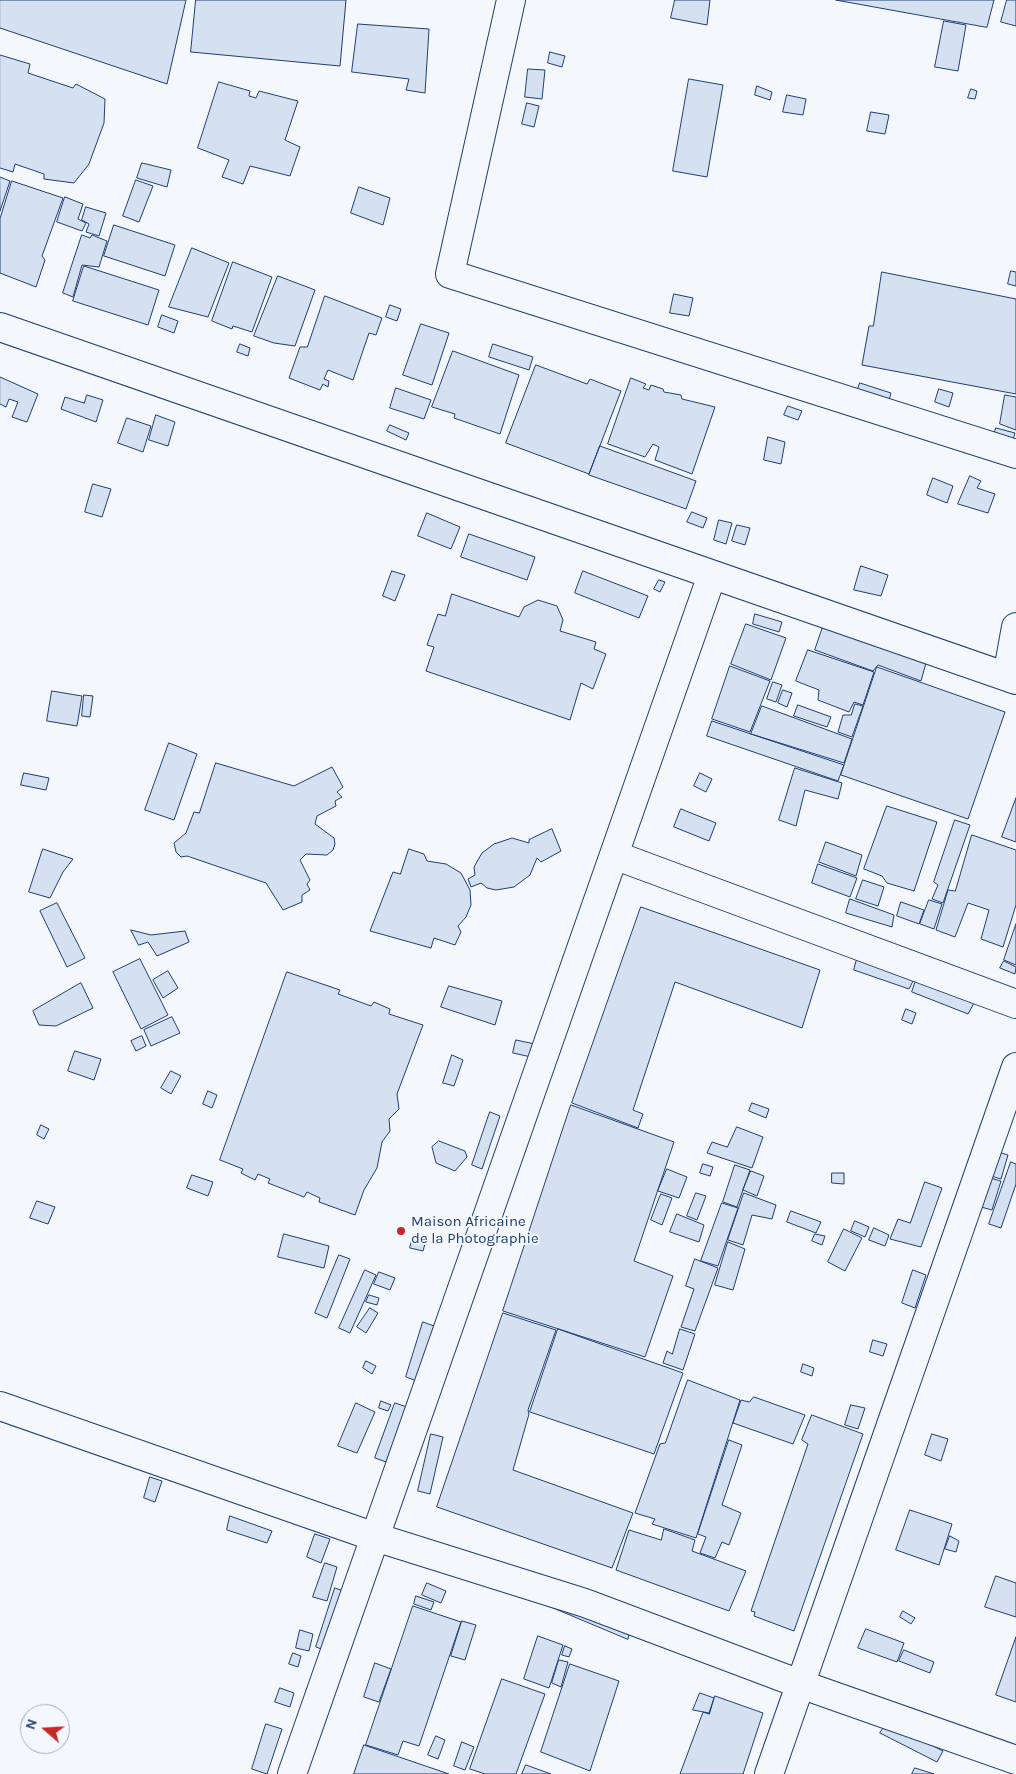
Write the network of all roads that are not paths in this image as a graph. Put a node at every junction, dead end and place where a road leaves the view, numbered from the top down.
1 (511, 0) edge
2 (0, 327) edge
3 (1016, 454) edge
4 (712, 574) junction
5 (1016, 627) edge
6 (1012, 679) edge
7 (614, 854) junction
8 (1016, 1004) edge
9 (1016, 1067) edge
10 (0, 1406) edge
11 (375, 1536) junction
12 (800, 1684) junction
13 (1016, 1760) edge
14 (292, 1774) edge
15 (769, 1774) edge

1 - 3 street
2 - 4 street
4 - 6 street
4 - 7 street
5 - 6 street
7 - 8 street
7 - 11 street
9 - 12 street
10 - 11 street
11 - 12 street
11 - 14 street
12 - 13 street
12 - 15 street

